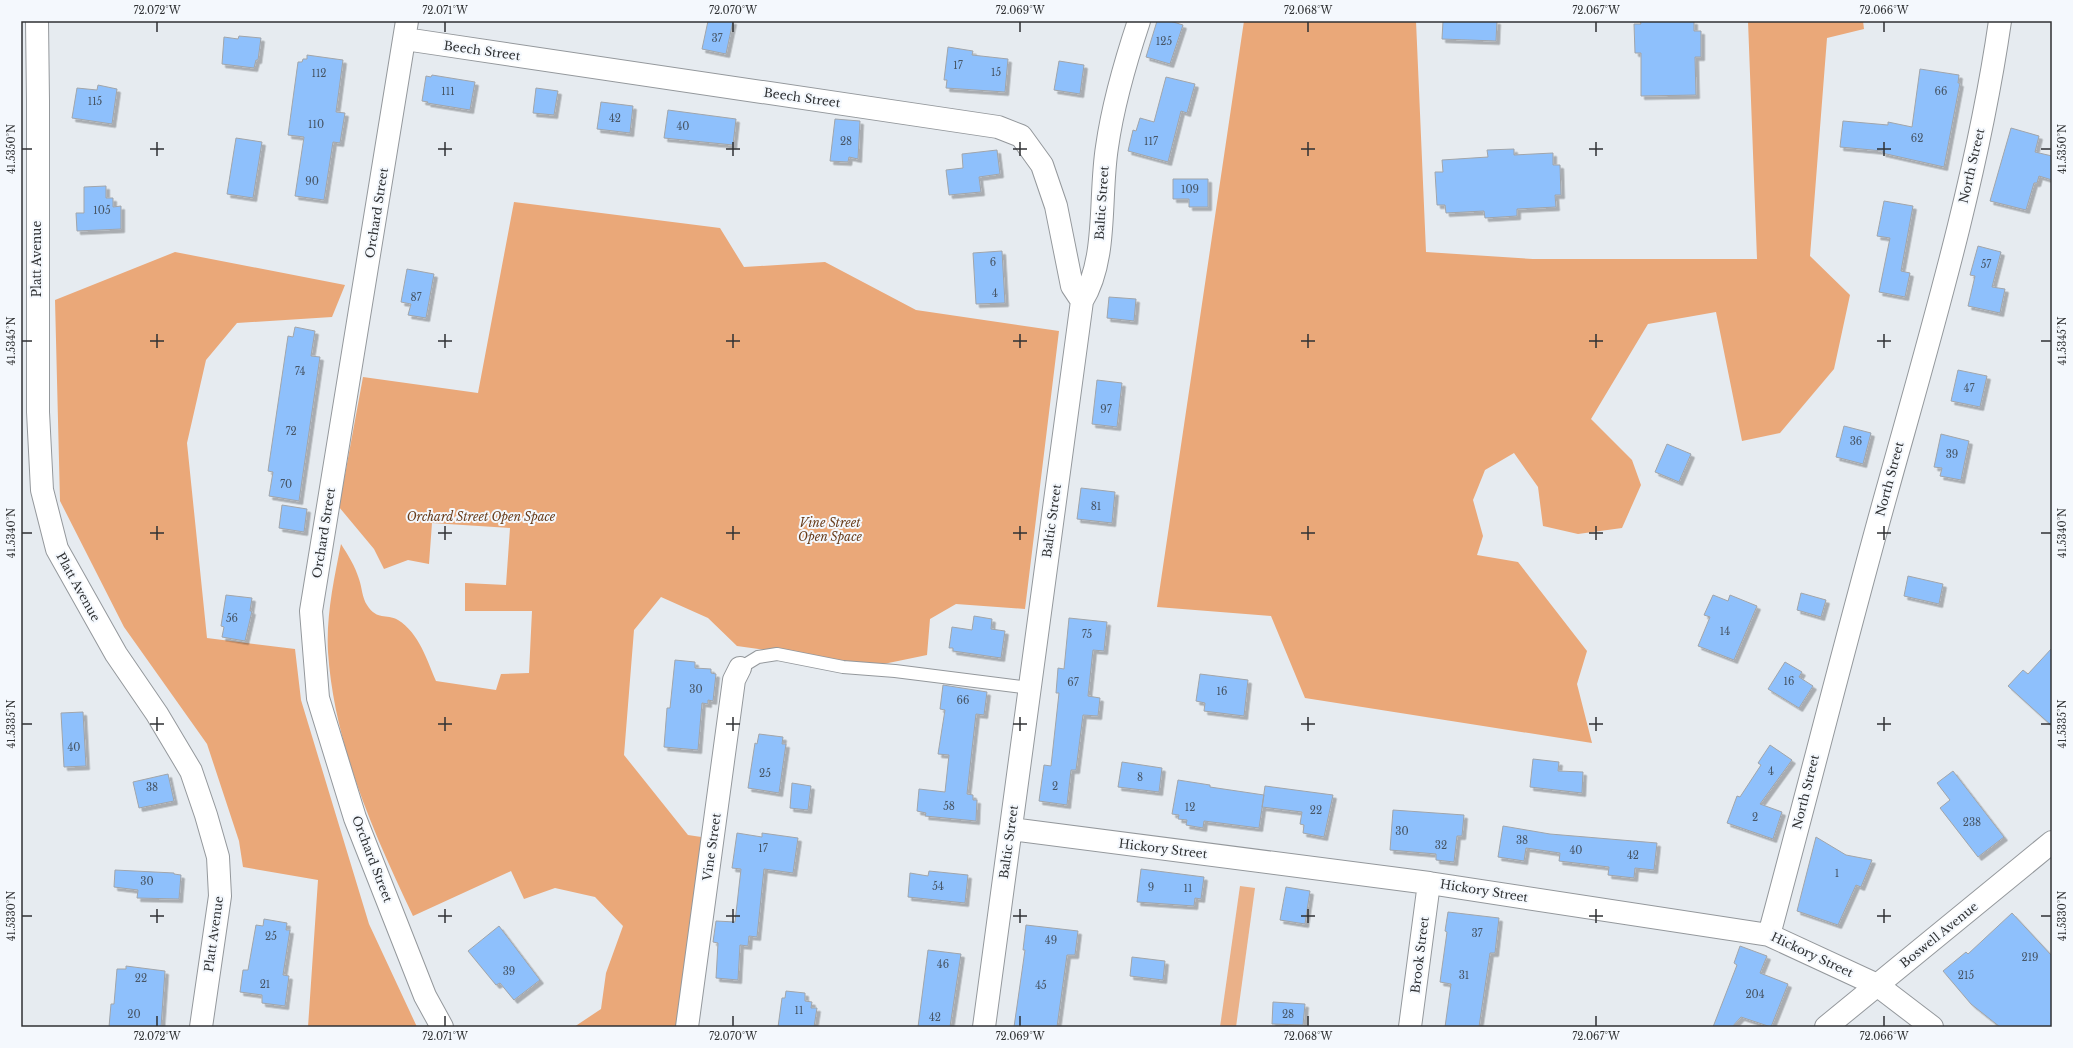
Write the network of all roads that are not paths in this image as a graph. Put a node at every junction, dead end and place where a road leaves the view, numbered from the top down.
1 (36, 21) edge
2 (1139, 21) edge
3 (2000, 21) edge
4 (406, 30) edge
5 (29, 256) edge
6 (29, 278) edge
7 (1082, 302) junction
8 (29, 410) edge
9 (740, 668) joint
10 (1030, 688) junction
11 (1011, 829) junction
12 (2052, 842) edge
13 (1429, 883) junction
14 (1769, 935) junction
15 (1877, 985) junction
16 (200, 1027) edge
17 (442, 1027) edge
18 (687, 1027) edge
19 (984, 1027) edge
20 (1410, 1027) edge
21 (1826, 1027) edge
22 (1932, 1027) edge

1 - 5 street, Platt Avenue
2 - 7 street, Baltic Street
3 - 14 street, North Street
4 - 7 street, Beech Street
4 - 17 street, Orchard Street
5 - 6 street, Platt Avenue
6 - 8 street, Platt Avenue
7 - 10 street, Baltic Street
8 - 16 street, Platt Avenue
9 - 10 lane
9 - 18 street, Vine Street
10 - 11 street, Baltic Street
11 - 13 street, Hickory Street
11 - 19 street, Baltic Street
12 - 15 street, Boswell Avenue
13 - 14 street, Hickory Street
13 - 20 street, Brook Street
14 - 15 street, Hickory Street
15 - 21 street, Boswell Avenue
15 - 22 street, Hickory Street

